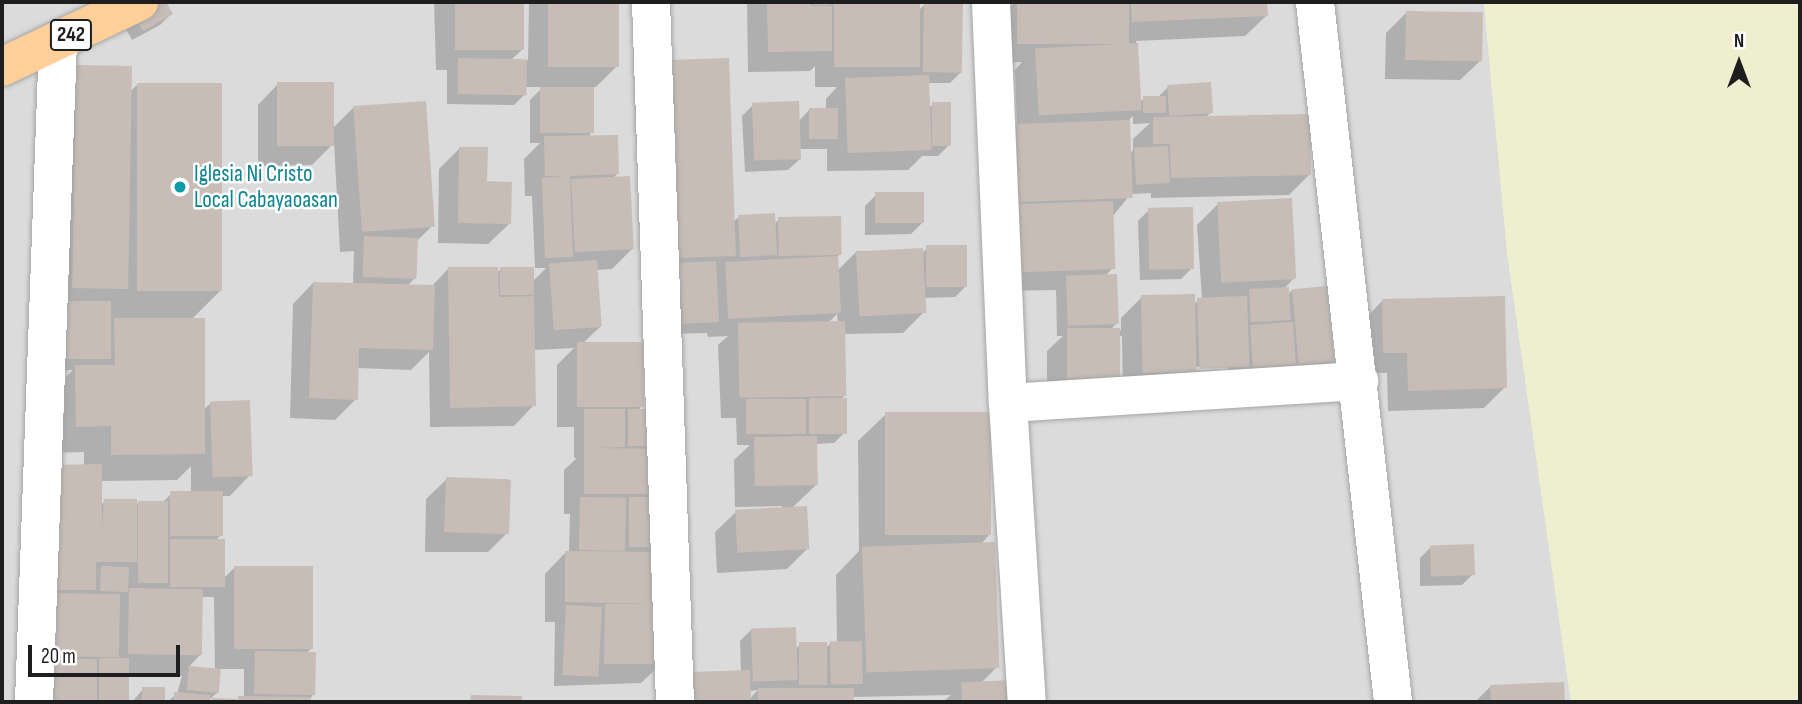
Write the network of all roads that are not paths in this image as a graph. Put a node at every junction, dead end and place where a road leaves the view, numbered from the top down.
1 (139, 2) edge
2 (651, 2) edge
3 (991, 2) edge
4 (1315, 2) edge
5 (58, 41) junction
6 (2, 67) edge
7 (1359, 381) junction
8 (1008, 403) junction
9 (34, 702) edge
10 (675, 702) edge
11 (1027, 702) edge
12 (1392, 702) edge

1 - 5 main road, 242
2 - 10 street
3 - 8 street
4 - 7 street
5 - 6 main road, 242
5 - 9 street
7 - 8 street
7 - 12 street
8 - 11 street

